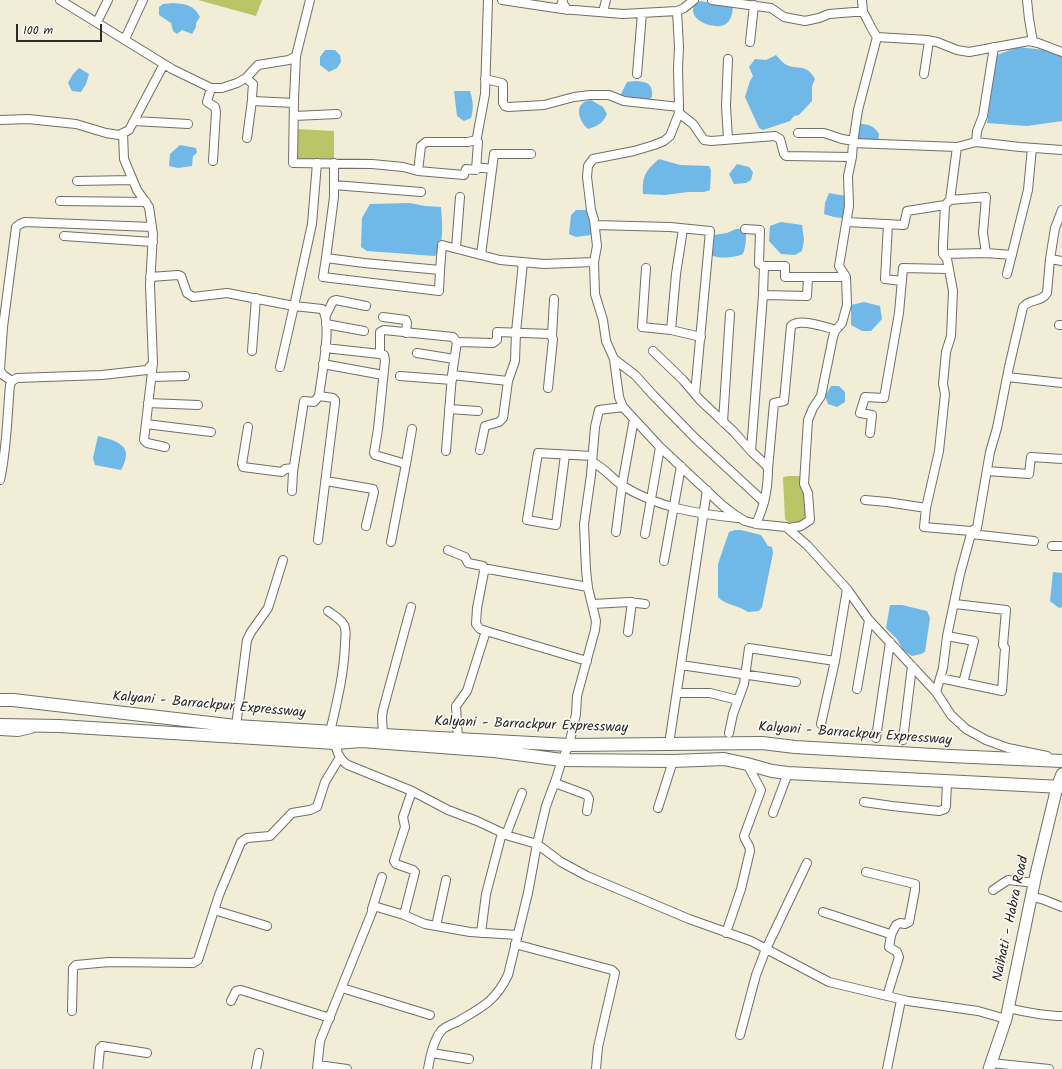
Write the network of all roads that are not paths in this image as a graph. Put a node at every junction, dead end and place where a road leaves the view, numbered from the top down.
1 (60, 0) edge
2 (108, 0) edge
3 (143, 0) edge
4 (310, 0) edge
5 (488, 0) edge
6 (502, 0) edge
7 (563, 0) edge
8 (606, 0) edge
9 (694, 0) edge
10 (712, 0) edge
11 (862, 0) edge
12 (1027, 0) edge
13 (754, 5) junction
14 (567, 10) junction
15 (677, 10) junction
16 (603, 12) junction
17 (863, 12) junction
18 (642, 13) junction
19 (97, 22) junction
20 (877, 37) junction
21 (125, 39) junction
22 (929, 41) junction
23 (750, 42) dead end
24 (1032, 42) junction
25 (994, 48) junction
26 (1062, 52) edge
27 (296, 56) junction
28 (728, 59) dead end
29 (164, 64) junction
30 (637, 74) dead end
31 (924, 74) dead end
32 (246, 78) junction
33 (486, 79) junction
34 (211, 88) junction
35 (252, 100) junction
36 (294, 103) junction
37 (679, 110) junction
38 (337, 114) dead end
39 (294, 116) junction
40 (0, 120) edge
41 (134, 121) junction
42 (188, 124) dead end
43 (123, 133) junction
44 (798, 133) dead end
45 (247, 138) dead end
46 (728, 139) junction
47 (476, 140) junction
48 (854, 142) junction
49 (976, 142) junction
50 (957, 147) junction
51 (1032, 148) junction
52 (1062, 150) edge
53 (530, 154) dead end
54 (852, 156) junction
55 (213, 162) dead end
56 (317, 163) junction
57 (334, 163) junction
58 (476, 167) junction
59 (492, 169) junction
60 (418, 171) junction
61 (77, 180) dead end
62 (132, 180) junction
63 (334, 185) junction
64 (421, 192) dead end
65 (460, 197) dead end
66 (60, 202) dead end
67 (146, 202) junction
68 (948, 202) junction
69 (1062, 210) edge
70 (847, 222) junction
71 (888, 224) junction
72 (595, 225) junction
73 (152, 228) junction
74 (683, 229) junction
75 (745, 229) dead end
76 (64, 236) dead end
77 (153, 242) junction
78 (456, 248) junction
79 (986, 253) junction
80 (943, 254) junction
81 (480, 255) junction
82 (1012, 255) junction
83 (326, 258) junction
84 (1050, 259) junction
85 (1062, 261) edge
86 (523, 262) junction
87 (594, 262) junction
88 (764, 266) junction
89 (646, 268) dead end
90 (948, 269) junction
91 (440, 270) junction
92 (1007, 274) dead end
93 (150, 277) junction
94 (808, 277) junction
95 (846, 278) junction
96 (902, 281) junction
97 (763, 295) junction
98 (256, 298) junction
99 (554, 299) dead end
100 (294, 306) junction
101 (366, 306) dead end
102 (730, 314) dead end
103 (326, 315) junction
104 (383, 317) dead end
105 (326, 324) junction
106 (671, 330) junction
107 (364, 331) dead end
108 (835, 331) junction
109 (516, 332) junction
110 (406, 333) junction
111 (552, 336) junction
112 (701, 337) junction
113 (457, 342) junction
114 (325, 348) junction
115 (252, 350) dead end
116 (653, 351) dead end
117 (417, 352) dead end
118 (380, 354) junction
119 (614, 358) junction
120 (454, 359) junction
121 (154, 363) junction
122 (323, 364) junction
123 (280, 367) dead end
124 (1, 375) edge
125 (383, 375) junction
126 (185, 376) dead end
127 (400, 376) dead end
128 (152, 377) junction
129 (1007, 377) junction
130 (452, 378) junction
131 (12, 381) junction
132 (508, 381) junction
133 (1062, 383) edge
134 (548, 388) dead end
135 (695, 394) junction
136 (319, 396) junction
137 (148, 403) junction
138 (198, 405) dead end
139 (623, 407) junction
140 (450, 409) junction
141 (478, 410) dead end
142 (634, 419) junction
143 (723, 422) junction
144 (146, 424) junction
145 (248, 426) dead end
146 (412, 429) dead end
147 (211, 432) dead end
148 (870, 433) dead end
149 (165, 447) dead end
150 (660, 447) junction
151 (480, 450) dead end
152 (446, 451) dead end
153 (751, 451) junction
154 (565, 455) junction
155 (592, 459) junction
156 (1062, 459) edge
157 (406, 464) junction
158 (681, 466) junction
159 (293, 468) junction
160 (768, 469) junction
161 (987, 471) junction
162 (0, 480) edge
163 (326, 481) junction
164 (622, 486) junction
165 (707, 490) junction
166 (292, 491) dead end
167 (651, 500) junction
168 (865, 500) dead end
169 (764, 502) junction
170 (674, 508) junction
171 (926, 508) junction
172 (703, 514) junction
173 (739, 518) junction
174 (756, 524) junction
175 (366, 526) dead end
176 (789, 528) junction
177 (616, 532) dead end
178 (971, 532) junction
179 (645, 534) dead end
180 (318, 540) dead end
181 (1034, 541) dead end
182 (391, 542) dead end
183 (1052, 546) dead end
184 (1062, 546) edge
185 (448, 550) dead end
186 (283, 560) dead end
187 (664, 561) dead end
188 (484, 572) junction
189 (588, 587) junction
190 (847, 589) junction
191 (632, 602) junction
192 (593, 604) junction
193 (645, 604) dead end
194 (955, 604) junction
195 (411, 607) dead end
196 (328, 611) dead end
197 (869, 620) junction
198 (486, 631) junction
199 (628, 632) dead end
200 (947, 636) junction
201 (890, 642) junction
202 (587, 661) junction
203 (835, 661) junction
204 (681, 665) junction
205 (912, 666) junction
206 (745, 674) junction
207 (940, 678) junction
208 (796, 682) dead end
209 (963, 683) junction
210 (857, 689) dead end
211 (936, 692) junction
212 (677, 693) junction
213 (0, 694) edge
214 (0, 700) edge
215 (738, 700) junction
216 (39, 703) junction
217 (821, 724) dead end
218 (0, 725) edge
219 (44, 726) junction
220 (236, 726) junction
221 (0, 731) edge
222 (729, 733) dead end
223 (383, 735) junction
224 (334, 736) junction
225 (876, 738) dead end
226 (458, 739) junction
227 (903, 740) dead end
228 (669, 744) junction
229 (569, 745) junction
230 (340, 757) junction
231 (562, 760) junction
232 (1062, 760) edge
233 (673, 761) junction
234 (747, 764) junction
235 (788, 773) junction
236 (1062, 774) edge
237 (947, 781) junction
238 (555, 783) junction
239 (1060, 787) edge
240 (412, 791) junction
241 (522, 793) dead end
242 (864, 802) dead end
243 (658, 808) dead end
244 (587, 811) dead end
245 (773, 813) dead end
246 (504, 834) junction
247 (537, 844) junction
248 (807, 864) dead end
249 (866, 872) dead end
250 (382, 877) dead end
251 (446, 880) dead end
252 (1035, 883) junction
253 (993, 890) dead end
254 (1032, 897) junction
255 (1062, 907) edge
256 (372, 909) junction
257 (214, 910) junction
258 (823, 912) dead end
259 (404, 915) junction
260 (267, 926) dead end
261 (436, 926) junction
262 (481, 933) junction
263 (726, 933) junction
264 (890, 935) junction
265 (516, 939) junction
266 (766, 949) junction
267 (342, 988) junction
268 (887, 996) junction
269 (901, 1000) junction
270 (231, 1001) dead end
271 (1008, 1008) junction
272 (72, 1011) dead end
273 (430, 1015) dead end
274 (1062, 1016) edge
275 (330, 1018) junction
276 (1006, 1019) junction
277 (740, 1035) dead end
278 (147, 1053) dead end
279 (259, 1053) dead end
280 (432, 1053) junction
281 (469, 1058) dead end
282 (990, 1066) edge
283 (318, 1067) edge
284 (98, 1069) edge
285 (256, 1069) edge
286 (346, 1069) edge
287 (428, 1069) edge
288 (596, 1069) edge
289 (887, 1069) edge
290 (1049, 1069) edge

1 - 19 street
2 - 19 street
3 - 21 street
4 - 27 street
5 - 33 street
6 - 14 street
7 - 14 street
8 - 16 street
9 - 15 street
10 - 13 street
11 - 17 street
12 - 24 street
13 - 17 street
13 - 23 street
14 - 16 street
15 - 18 street
15 - 37 street
16 - 18 street
17 - 20 street
18 - 30 street
19 - 21 street
20 - 22 street
20 - 48 street
21 - 29 street
22 - 25 street
22 - 31 street
24 - 25 street
24 - 26 street
25 - 49 street
27 - 32 street
27 - 36 street
28 - 46 street
29 - 34 street
29 - 41 street
32 - 34 street
32 - 35 street
33 - 37 street
33 - 47 street
34 - 55 street
35 - 36 street
35 - 45 street
36 - 39 street
37 - 46 street
37 - 72 street
38 - 39 street
39 - 56 street
40 - 43 street
41 - 42 street
41 - 43 street
43 - 62 street
44 - 48 street
46 - 54 street
47 - 58 street
47 - 60 street
48 - 50 street
48 - 54 street
49 - 50 street
49 - 51 street
50 - 68 street
51 - 52 street
51 - 82 street
53 - 59 street
54 - 70 street
56 - 57 street
56 - 100 street
57 - 60 street
57 - 63 street
58 - 59 street
58 - 60 street
59 - 81 street
61 - 62 street
62 - 67 street
63 - 64 street
63 - 83 street
65 - 78 street
66 - 67 street
67 - 73 street
68 - 71 street
68 - 79 street
68 - 80 street
69 - 84 street
70 - 71 street
70 - 95 street
71 - 96 street
72 - 74 street
72 - 87 street
73 - 77 street
73 - 124 street
74 - 106 street
74 - 112 street
75 - 88 street
76 - 77 street
77 - 93 street
78 - 81 street
78 - 91 street
79 - 80 street
79 - 82 street
80 - 90 street
81 - 86 street
82 - 92 street
83 - 91 street
83 - 91 street
84 - 85 street
84 - 129 street
86 - 87 street
86 - 109 street
87 - 119 street
88 - 94 street
88 - 97 street
89 - 106 street
90 - 96 street
90 - 171 street
93 - 98 street
93 - 121 street
94 - 95 street
94 - 97 street
95 - 108 street
96 - 148 street
97 - 153 street
98 - 100 street
98 - 115 street
99 - 111 street
100 - 103 street
100 - 123 street
101 - 103 street
102 - 143 street
103 - 105 street
104 - 110 street
105 - 107 street
105 - 114 street
106 - 112 street
108 - 160 street
108 - 176 street
109 - 111 street
109 - 113 street
109 - 132 street
110 - 113 street
110 - 118 street
111 - 134 street
112 - 135 street
113 - 120 street
114 - 118 street
114 - 122 street
116 - 135 street
117 - 120 street
118 - 125 street
119 - 139 street
119 - 169 street
120 - 130 street
121 - 128 street
121 - 131 street
122 - 125 street
122 - 136 street
124 - 131 street
125 - 157 street
126 - 128 street
127 - 130 street
128 - 137 street
129 - 133 street
129 - 161 street
130 - 132 street
130 - 140 street
131 - 162 street
132 - 151 street
135 - 143 street
136 - 159 street
136 - 163 street
137 - 138 street
137 - 144 street
139 - 142 street
139 - 155 street
140 - 141 street
140 - 152 street
142 - 150 street
142 - 164 street
143 - 153 street
144 - 147 street
144 - 149 street
145 - 159 street
146 - 157 street
150 - 158 street
150 - 167 street
153 - 160 street
154 - 154 street
154 - 155 street
155 - 164 street
155 - 189 street
156 - 161 street
157 - 182 street
158 - 165 street
158 - 170 street
159 - 166 street
160 - 169 street
161 - 178 street
163 - 175 street
163 - 180 street
164 - 167 street
164 - 177 street
165 - 172 street
165 - 173 street
167 - 170 street
167 - 179 street
168 - 171 street
169 - 174 street
170 - 172 street
170 - 187 street
171 - 178 street
172 - 173 street
172 - 204 street
173 - 174 street
174 - 176 street
176 - 190 street
178 - 181 street
178 - 194 street
183 - 184 street
185 - 188 street
186 - 220 street
188 - 189 street
188 - 198 street
189 - 192 street
190 - 197 street
190 - 203 street
191 - 192 street
191 - 193 street
191 - 199 street
192 - 202 street
194 - 200 street
194 - 209 street
195 - 223 street
196 - 224 street
197 - 201 street
197 - 210 street
198 - 202 street
198 - 226 street
200 - 207 street
200 - 209 street
201 - 205 street
201 - 225 street
202 - 229 street
203 - 206 street
203 - 217 street
204 - 206 street
204 - 212 street
205 - 211 street
205 - 227 street
206 - 208 street
206 - 215 street
207 - 209 street
207 - 211 street
211 - 232 street
212 - 215 street
212 - 228 street
213 - 216 street
214 - 216 highway, Kalyani - Barrackpur Expressway
215 - 222 street
216 - 220 highway, Kalyani - Barrackpur Expressway
218 - 219 highway
219 - 221 street
219 - 224 highway
220 - 224 highway, Kalyani - Barrackpur Expressway
223 - 224 highway, Kalyani - Barrackpur Expressway
223 - 226 highway, Kalyani - Barrackpur Expressway
224 - 230 street
224 - 231 highway
226 - 229 highway, Kalyani - Barrackpur Expressway
228 - 229 highway, Kalyani - Barrackpur Expressway
228 - 232 highway, Kalyani - Barrackpur Expressway
229 - 231 street
230 - 240 street
230 - 257 street
231 - 233 highway
231 - 238 street
233 - 234 highway
233 - 243 street
234 - 235 highway
234 - 263 street
235 - 237 highway
235 - 245 street
236 - 239 main road, Naihati - Habra Road
237 - 239 highway
237 - 242 street
238 - 244 street
238 - 247 street
239 - 252 main road, Naihati - Habra Road
240 - 246 street
240 - 259 street
241 - 246 street
246 - 247 street
246 - 262 street
247 - 263 street
247 - 265 street
248 - 266 street
249 - 264 street
250 - 256 street
251 - 261 street
252 - 253 street
252 - 254 main road, Naihati - Habra Road
254 - 255 street
254 - 271 main road, Naihati - Habra Road
256 - 259 street
256 - 267 street
257 - 260 street
257 - 272 street
258 - 264 street
259 - 261 street
261 - 262 street
262 - 265 street
263 - 266 street
264 - 268 street
265 - 280 street
265 - 288 street
266 - 268 street
266 - 277 street
267 - 273 street
267 - 275 street
268 - 269 street
269 - 276 street
269 - 289 street
270 - 275 street
271 - 274 street
271 - 276 main road, Naihati - Habra Road
275 - 283 street
276 - 282 main road, Naihati - Habra Road
278 - 284 street
279 - 285 street
280 - 281 street
280 - 287 street
282 - 290 street
283 - 286 street

